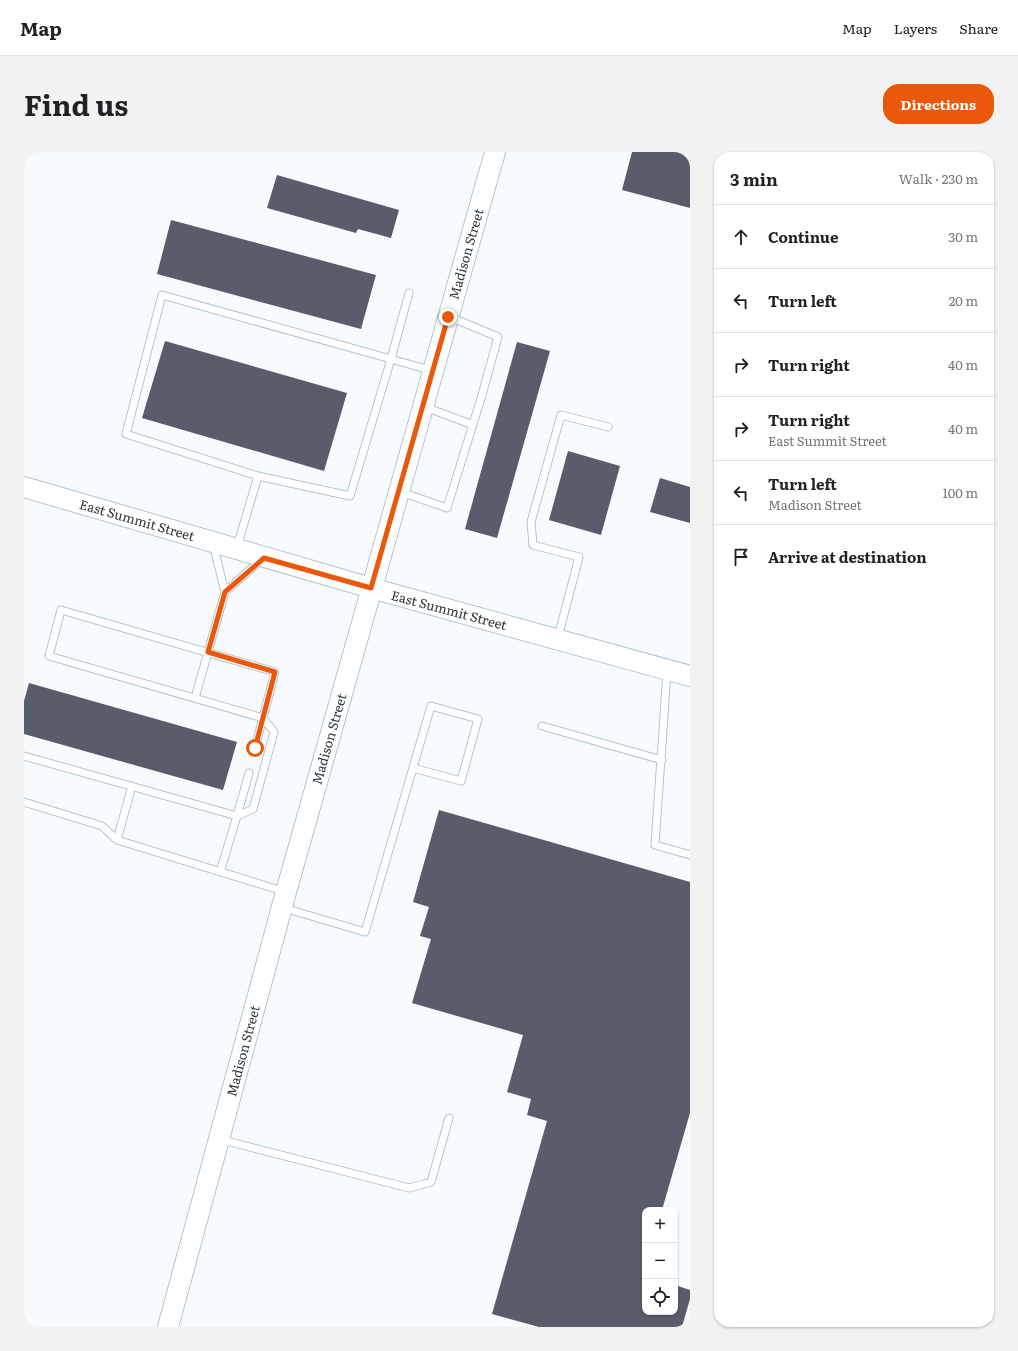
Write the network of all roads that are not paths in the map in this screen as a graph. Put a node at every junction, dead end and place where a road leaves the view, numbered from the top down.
1 (495, 152) edge
2 (409, 293) dead end
3 (448, 317) junction
4 (390, 359) junction
5 (433, 371) junction
6 (423, 406) junction
7 (473, 425) junction
8 (608, 427) dead end
9 (258, 476) junction
10 (24, 488) edge
11 (399, 492) junction
12 (213, 542) junction
13 (236, 549) junction
14 (264, 558) junction
15 (371, 588) junction
16 (225, 592) junction
17 (557, 640) junction
18 (208, 652) junction
19 (667, 670) junction
20 (690, 676) edge
21 (195, 698) junction
22 (263, 718) junction
23 (542, 726) dead end
24 (255, 748) dead end
25 (24, 756) edge
26 (662, 760) junction
27 (413, 768) junction
28 (249, 773) dead end
29 (132, 786) junction
30 (24, 802) edge
31 (237, 816) junction
32 (118, 840) junction
33 (690, 855) edge
34 (220, 872) junction
35 (284, 900) junction
36 (449, 1118) dead end
37 (219, 1139) junction
38 (168, 1327) edge

1 - 3 street, Madison Street
2 - 4 lane
3 - 5 street, Madison Street
3 - 7 lane
4 - 5 lane
4 - 9 lane
4 - 9 lane
5 - 6 street, Madison Street
6 - 7 lane
6 - 11 street, Madison Street
7 - 11 lane
8 - 17 lane
9 - 13 lane
10 - 12 street, East Summit Street
11 - 15 street, Madison Street
12 - 13 street, East Summit Street
12 - 16 lane
13 - 14 street, East Summit Street
14 - 15 street, East Summit Street
14 - 16 lane
15 - 17 street, East Summit Street
15 - 35 street, Madison Street
16 - 18 lane
17 - 19 street, East Summit Street
18 - 21 lane
18 - 21 lane
18 - 22 lane
19 - 20 street, East Summit Street
19 - 26 lane
21 - 22 lane
22 - 24 lane
22 - 31 lane
23 - 26 lane
25 - 29 lane
26 - 33 lane
27 - 27 lane
27 - 35 lane
28 - 31 lane
29 - 31 lane
29 - 32 lane
30 - 32 lane
31 - 34 lane
32 - 34 lane
34 - 35 lane
35 - 37 street, Madison Street
36 - 37 lane
37 - 38 street, Madison Street

